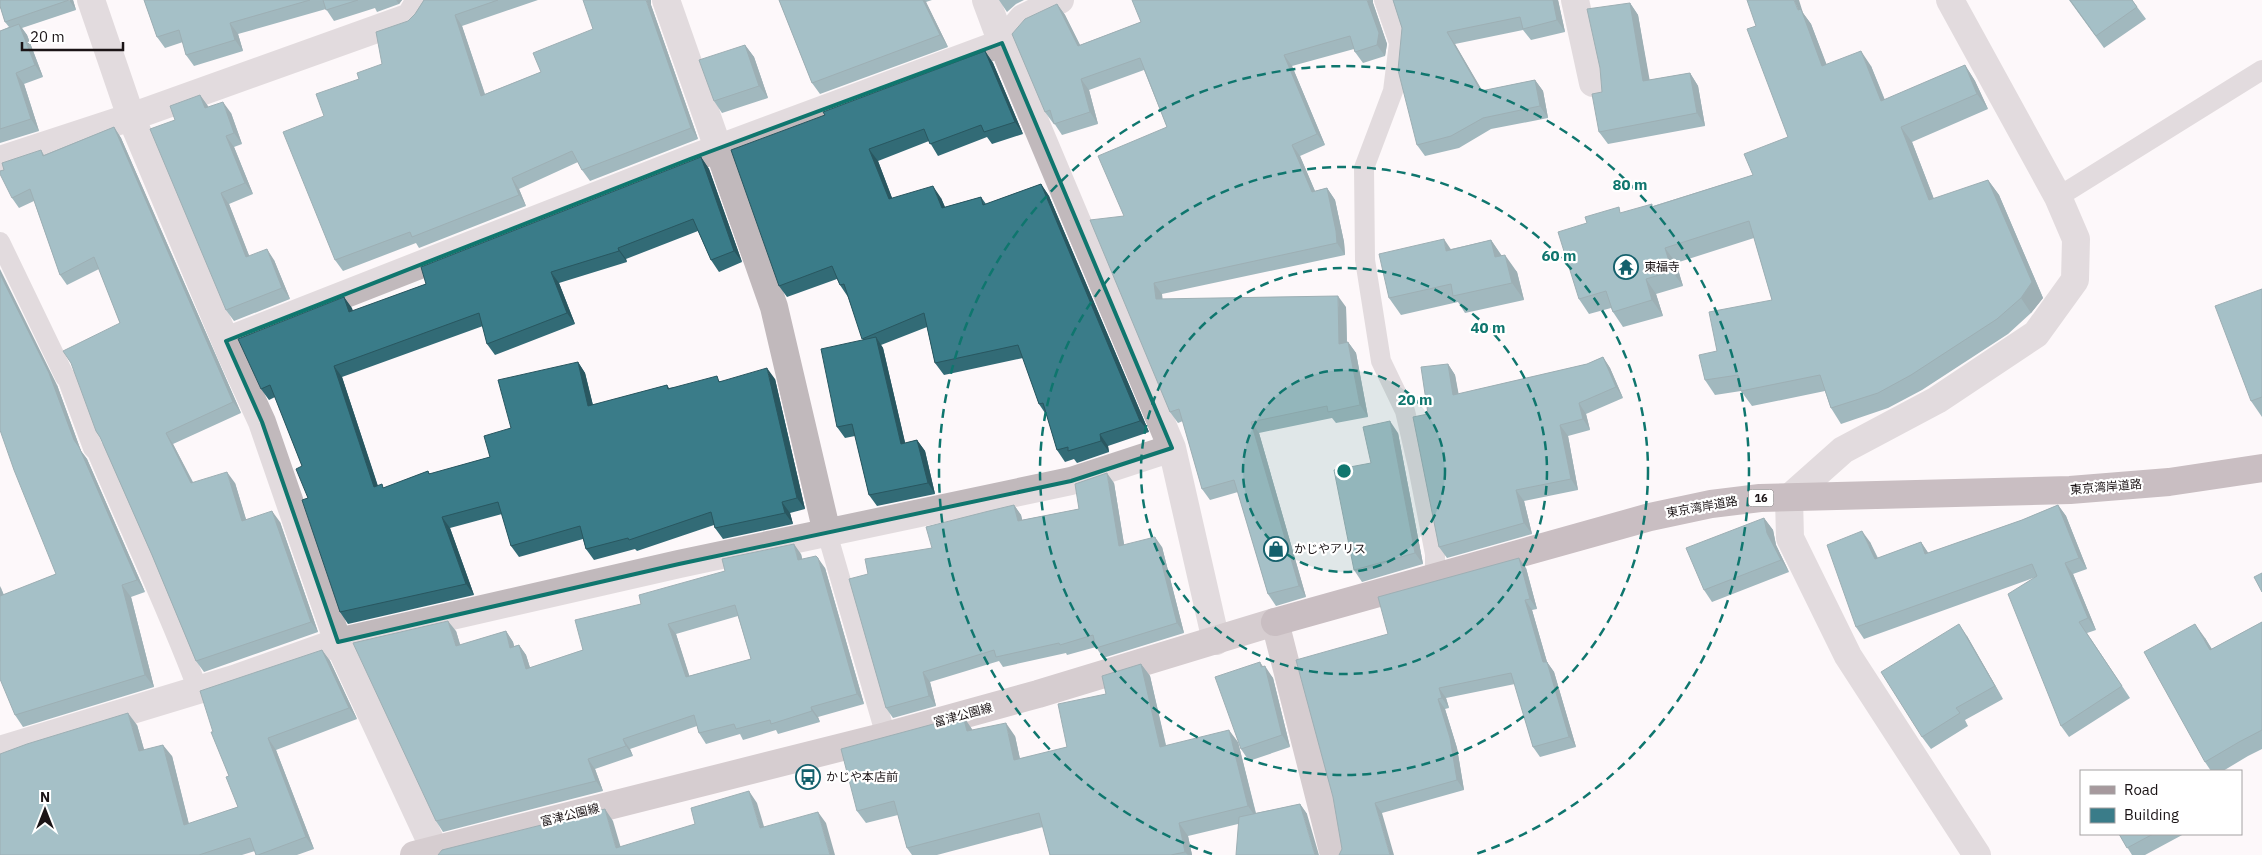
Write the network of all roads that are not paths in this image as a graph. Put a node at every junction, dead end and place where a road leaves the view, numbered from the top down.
1 (420, 0) edge
2 (666, 0) edge
3 (986, 0) edge
4 (1060, 0) edge
5 (1384, 0) edge
6 (1575, 0) edge
7 (1950, 0) edge
8 (98, 2) edge
9 (1002, 43) junction
10 (2262, 70) edge
11 (1594, 83) dead end
12 (132, 117) junction
13 (718, 148) junction
14 (0, 160) edge
15 (2058, 197) junction
16 (0, 242) edge
17 (226, 341) junction
18 (1172, 448) junction
19 (2262, 468) edge
20 (1789, 498) junction
21 (827, 533) junction
22 (1435, 578) junction
23 (1275, 622) junction
24 (1216, 641) junction
25 (338, 642) junction
26 (198, 690) junction
27 (886, 736) junction
28 (0, 750) edge
29 (429, 853) edge
30 (1334, 855) edge
31 (1977, 855) edge

1 - 12 street
2 - 13 street
3 - 9 street
4 - 9 street
5 - 22 lane
6 - 11 street
7 - 15 street
8 - 12 street
9 - 13 street
9 - 18 street
10 - 15 lane
12 - 14 street
12 - 17 street
13 - 17 street
13 - 21 street
15 - 20 street
16 - 26 lane
17 - 25 street
18 - 21 street
18 - 24 street
19 - 20 highway, 東京湾岸道路 / 16
20 - 22 highway, 東京湾岸道路 / 16
20 - 31 street
21 - 25 street
21 - 27 lane
22 - 23 highway, 東京湾岸道路 / 16
23 - 24 main road, 富津公園線
23 - 30 main road
24 - 27 main road, 富津公園線
25 - 26 street
25 - 29 street
26 - 28 street
27 - 29 main road, 富津公園線

